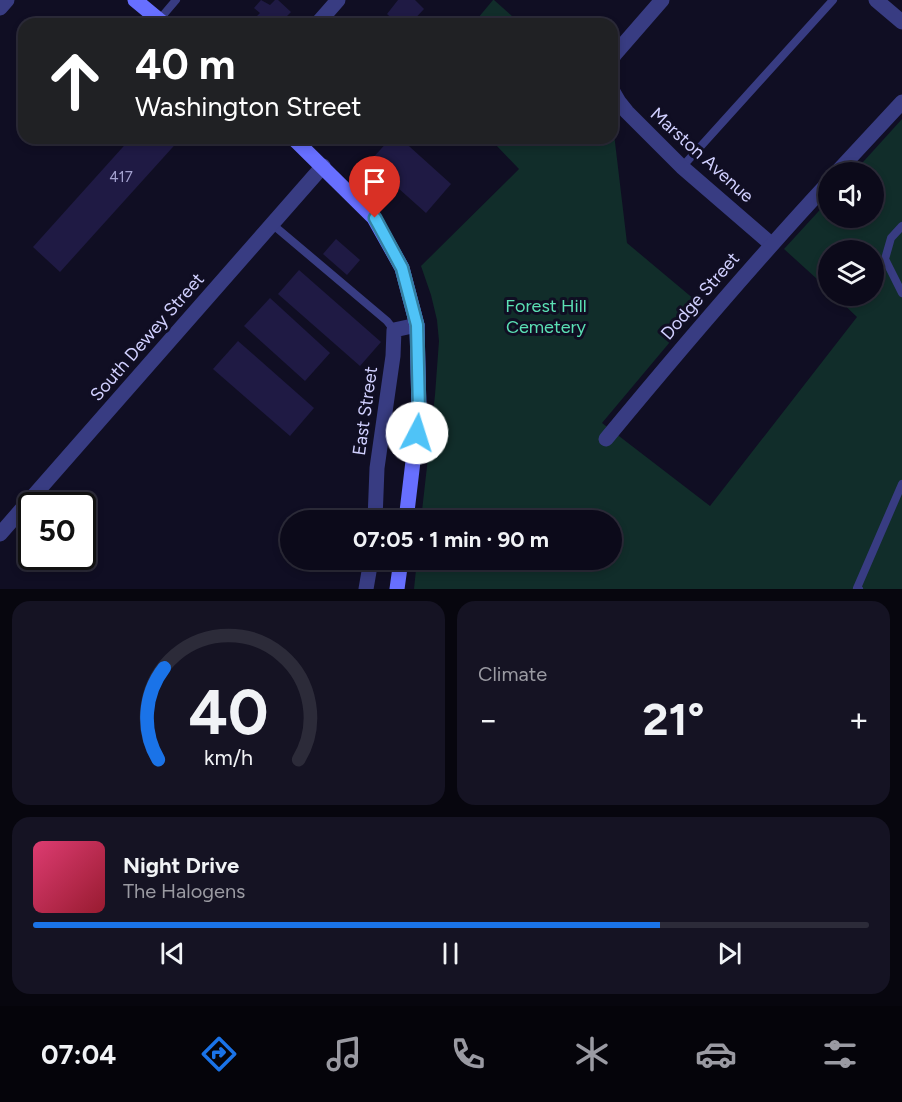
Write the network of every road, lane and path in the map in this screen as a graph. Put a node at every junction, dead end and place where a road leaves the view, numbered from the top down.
1 (7, 0) edge
2 (135, 0) edge
3 (176, 0) edge
4 (338, 0) edge
5 (662, 0) edge
6 (833, 0) edge
7 (876, 0) edge
8 (0, 8) edge
9 (156, 18) edge
10 (164, 18) edge
11 (322, 18) edge
12 (902, 22) edge
13 (618, 51) edge
14 (618, 99) edge
15 (902, 102) edge
16 (299, 144) edge
17 (846, 162) edge
18 (323, 166) junction
19 (682, 167) junction
20 (818, 194) edge
21 (272, 224) junction
22 (902, 226) edge
23 (771, 244) junction
24 (902, 293) edge
25 (417, 325) junction
26 (394, 330) junction
27 (606, 439) dead end
28 (902, 484) edge
29 (375, 510) edge
30 (406, 510) edge
31 (0, 534) edge
32 (369, 570) edge
33 (400, 570) edge
34 (366, 589) edge
35 (397, 589) edge
36 (859, 589) edge

1 - 8 street
2 - 9 main road
3 - 10 lane
4 - 11 street
5 - 13 street
6 - 19 lane
7 - 12 street
14 - 19 street, Marston Avenue
15 - 17 street
16 - 18 main road
18 - 21 street, South Dewey Street
18 - 25 main road
19 - 23 street, Marston Avenue
20 - 23 street, Dodge Street
21 - 26 lane
21 - 31 street, South Dewey Street
22 - 24 lane
23 - 27 street, Dodge Street
25 - 26 street
25 - 30 main road
26 - 29 street, East Street
28 - 36 lane
32 - 34 street
33 - 35 main road

